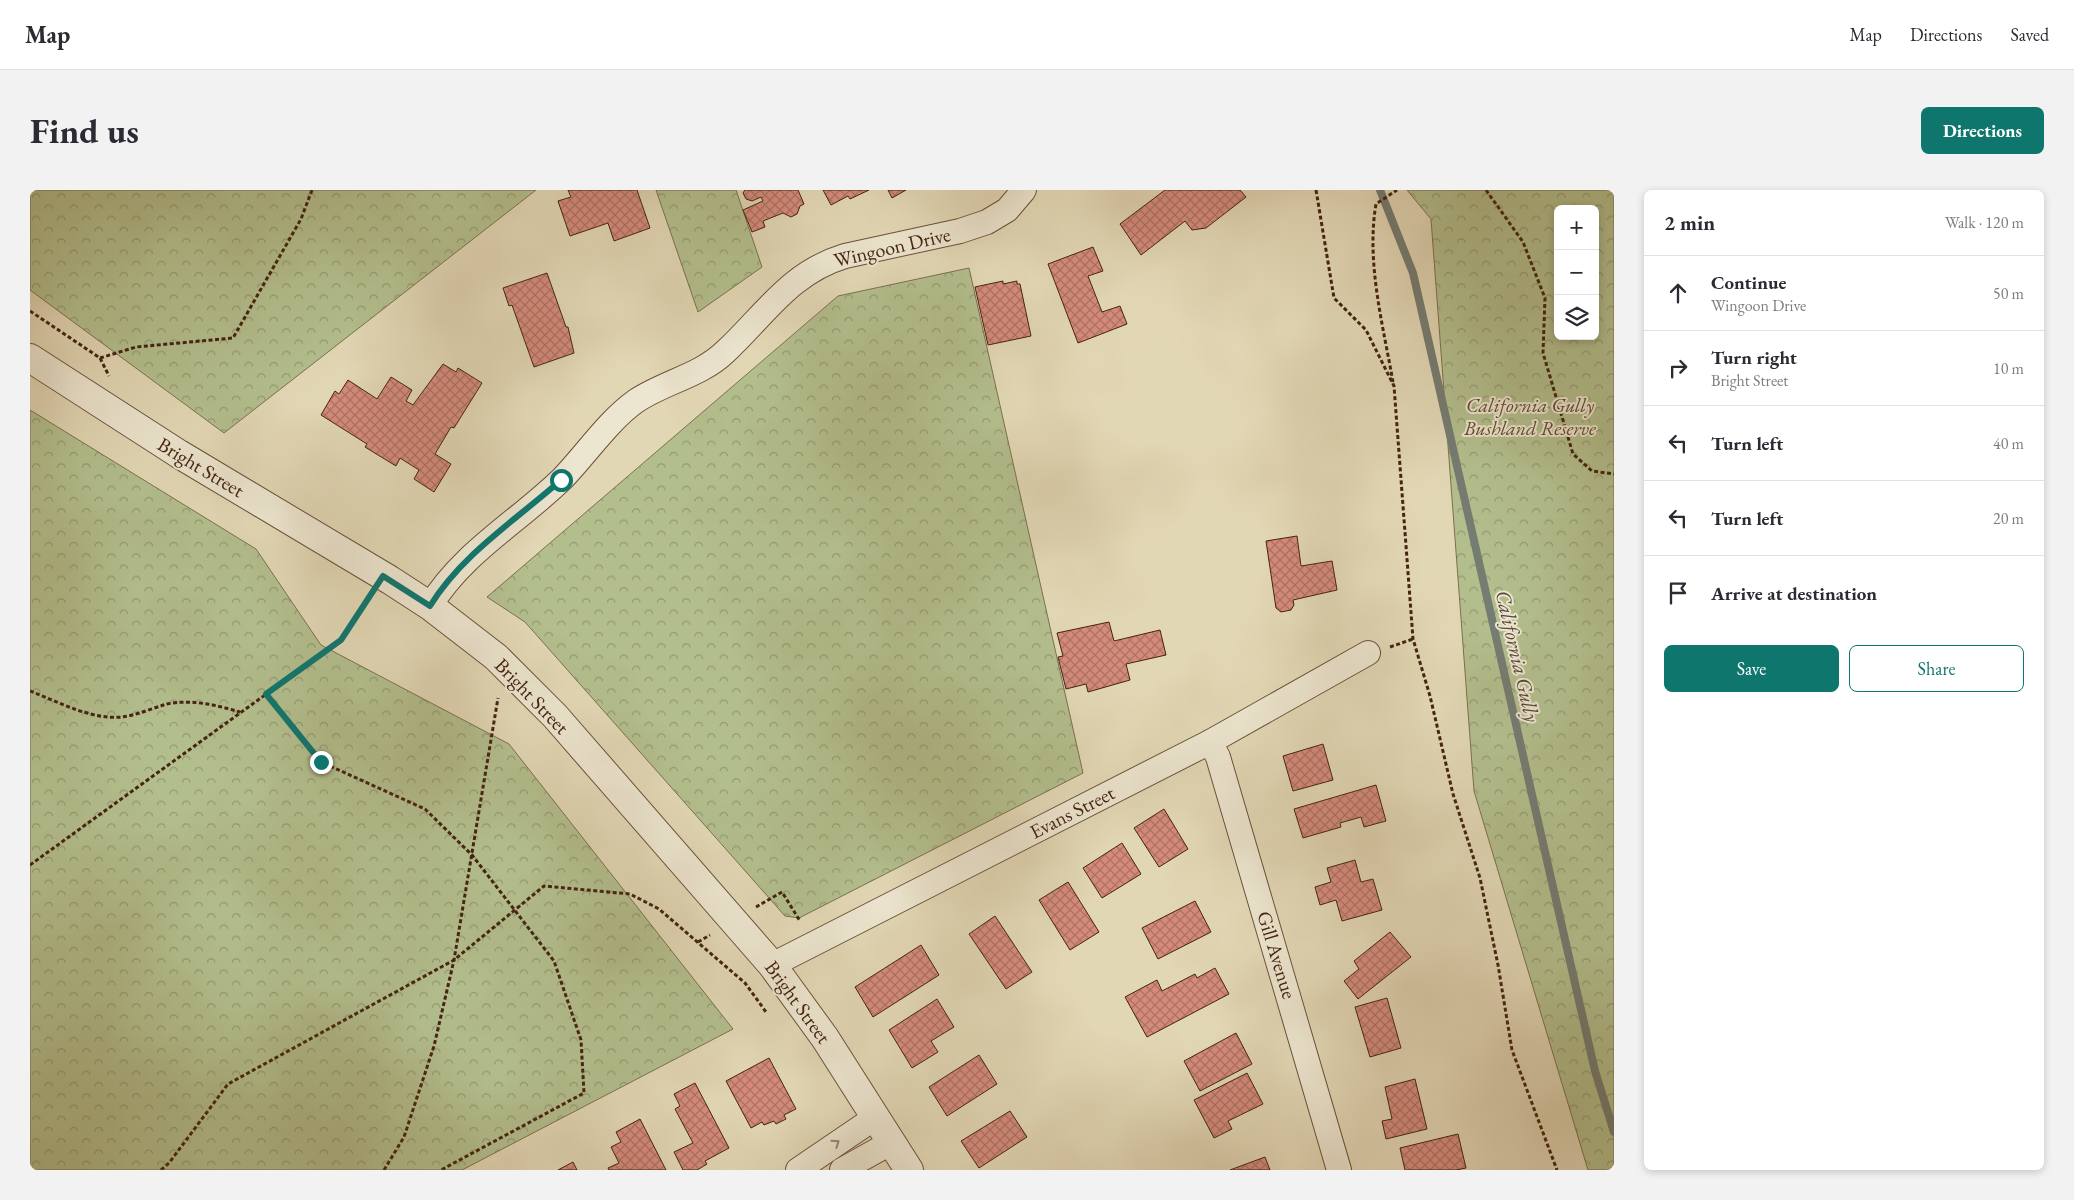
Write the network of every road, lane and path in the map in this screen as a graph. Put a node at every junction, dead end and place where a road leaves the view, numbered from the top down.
1 (312, 190) edge
2 (1024, 190) edge
3 (1316, 190) edge
4 (1397, 190) edge
5 (1486, 190) edge
6 (30, 311) edge
7 (30, 358) edge
8 (100, 358) junction
9 (112, 383) dead end
10 (1394, 386) junction
11 (1614, 474) edge
12 (383, 576) junction
13 (430, 606) junction
14 (1368, 653) dead end
15 (503, 665) junction
16 (30, 691) edge
17 (266, 694) junction
18 (240, 712) junction
19 (1210, 742) junction
20 (472, 855) junction
21 (30, 865) edge
22 (514, 910) junction
23 (751, 910) dead end
24 (800, 921) dead end
25 (454, 960) junction
26 (772, 965) junction
27 (766, 1012) dead end
28 (876, 1117) junction
29 (892, 1142) junction
30 (161, 1170) edge
31 (384, 1170) edge
32 (441, 1170) edge
33 (798, 1170) edge
34 (842, 1170) edge
35 (909, 1170) edge
36 (1339, 1170) edge
37 (1557, 1170) edge

1 - 8 path
2 - 13 street, Wingoon Drive
3 - 10 path
4 - 10 path
5 - 11 path
6 - 8 path
7 - 12 street, Bright Street
8 - 9 path
10 - 37 path
12 - 13 street, Bright Street
12 - 17 path
13 - 15 street, Bright Street
14 - 19 street, Evans Street
15 - 20 path
15 - 26 street, Bright Street
16 - 18 path
17 - 18 path
17 - 20 path
18 - 21 path
19 - 26 street, Evans Street
19 - 36 street, Gill Avenue
20 - 22 path
20 - 25 path
22 - 25 path
22 - 27 path
22 - 32 path
23 - 24 path
25 - 30 path
25 - 31 path
26 - 28 street, Bright Street
28 - 29 street, Bright Street
33 -> 28 street
29 - 34 street
29 - 35 street, Bright Street

